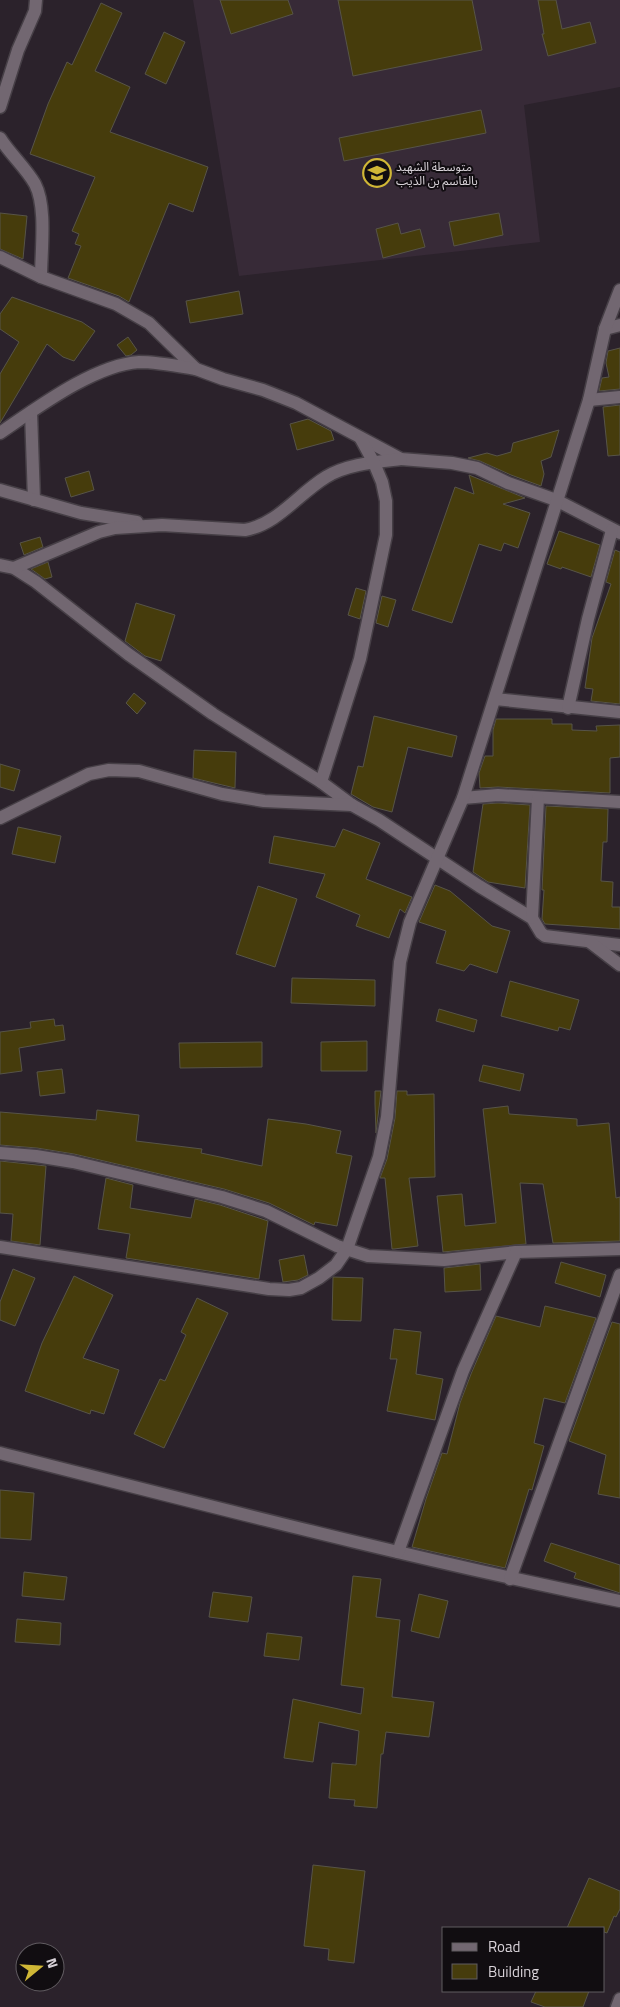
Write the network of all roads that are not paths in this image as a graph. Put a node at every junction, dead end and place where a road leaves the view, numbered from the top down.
1 (36, 0) edge
2 (0, 107) edge
3 (0, 138) edge
4 (0, 257) edge
5 (41, 277) junction
6 (620, 290) edge
7 (620, 325) edge
8 (605, 329) junction
9 (196, 369) junction
10 (620, 398) edge
11 (589, 400) junction
12 (31, 412) junction
13 (0, 433) edge
14 (361, 439) junction
15 (401, 459) junction
16 (374, 463) junction
17 (0, 490) edge
18 (34, 500) junction
19 (556, 500) junction
20 (162, 525) junction
21 (616, 532) edge
22 (0, 565) edge
23 (14, 568) junction
24 (495, 699) junction
25 (568, 708) junction
26 (620, 712) edge
27 (322, 782) junction
28 (463, 798) junction
29 (538, 798) junction
30 (620, 802) edge
31 (352, 805) junction
32 (0, 817) edge
33 (438, 859) junction
34 (532, 918) junction
35 (590, 942) junction
36 (620, 945) edge
37 (620, 965) edge
38 (0, 1153) edge
39 (0, 1247) edge
40 (620, 1249) edge
41 (347, 1250) junction
42 (516, 1252) junction
43 (620, 1275) edge
44 (0, 1453) edge
45 (398, 1552) junction
46 (510, 1579) junction
47 (620, 1601) edge
48 (620, 1999) edge
49 (616, 2007) edge

1 - 2 street
3 - 5 street
4 - 5 street
5 - 9 street
6 - 8 street
7 - 8 street
8 - 11 street
9 - 12 street
9 - 14 street
10 - 11 street
11 - 19 street
12 - 13 street
12 - 18 street
14 - 15 street
14 - 16 street
15 - 16 street
15 - 19 street
16 - 20 street
16 - 27 street
17 - 18 street
18 - 20 street
19 - 21 street
19 - 24 street
20 - 23 street
21 - 25 street
22 - 23 street
23 - 27 street
24 - 25 street
24 - 28 street
25 - 26 street
27 - 31 street
28 - 29 street
28 - 33 street
29 - 30 street
29 - 34 street
31 - 32 street
31 - 33 street
33 - 34 street
33 - 41 street
34 - 35 street
35 - 36 street
35 - 37 street
38 - 41 street
39 - 41 street
40 - 42 street
41 - 42 street
42 - 45 street
43 - 46 street
44 - 45 street
45 - 46 street
46 - 47 street
48 - 49 street

